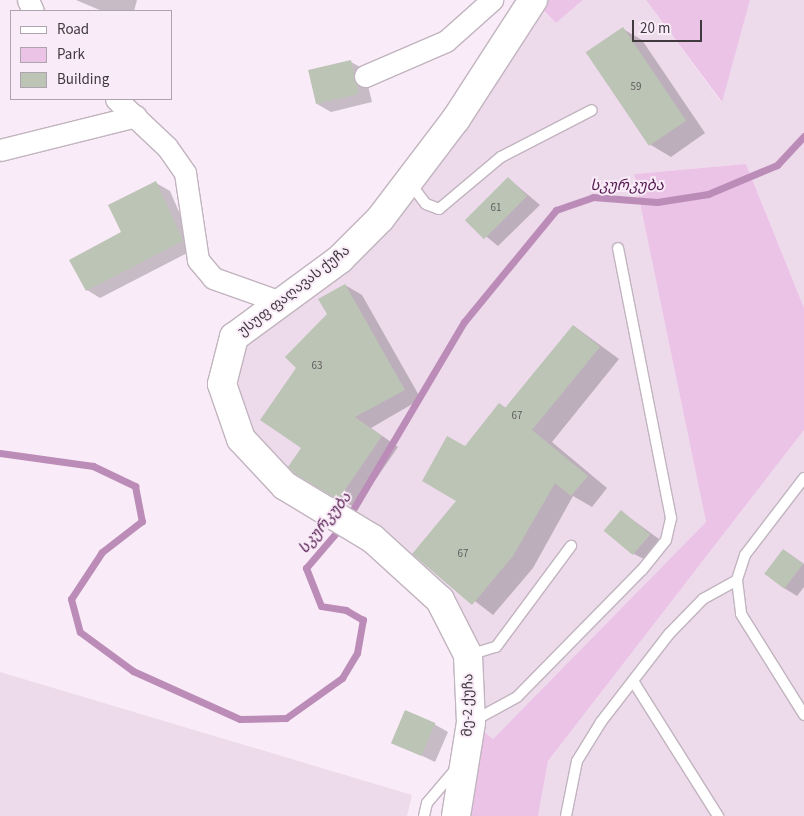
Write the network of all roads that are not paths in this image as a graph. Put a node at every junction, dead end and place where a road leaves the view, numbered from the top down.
1 (492, 0) edge
2 (533, 0) edge
3 (366, 76) dead end
4 (117, 100) edge
5 (592, 110) dead end
6 (136, 116) junction
7 (0, 150) edge
8 (410, 182) junction
9 (618, 248) dead end
10 (278, 301) junction
11 (804, 478) edge
12 (571, 546) dead end
13 (737, 580) junction
14 (440, 600) joint
15 (468, 655) junction
16 (633, 681) junction
17 (804, 715) edge
18 (470, 722) junction
19 (466, 758) junction
20 (424, 816) edge
21 (456, 816) edge
22 (566, 816) edge
23 (718, 816) edge

1 - 3 street
2 - 8 street, უსუფ ფაღავას ქუჩა
4 - 6 street
5 - 8 lane
6 - 7 street
6 - 10 street
8 - 10 street, უსუფ ფაღავას ქუჩა
9 - 18 lane
10 - 14 street, უსუფ ფაღავას ქუჩა
11 - 13 lane
12 - 15 lane
13 - 16 lane
13 - 17 lane
14 - 15 street, მე-2 ქუჩა
15 - 18 street, მე-2 ქუჩა
16 - 22 lane
16 - 23 lane
18 - 19 street, მე-2 ქუჩა
19 - 20 lane
19 - 21 street, მე-2 ქუჩა

